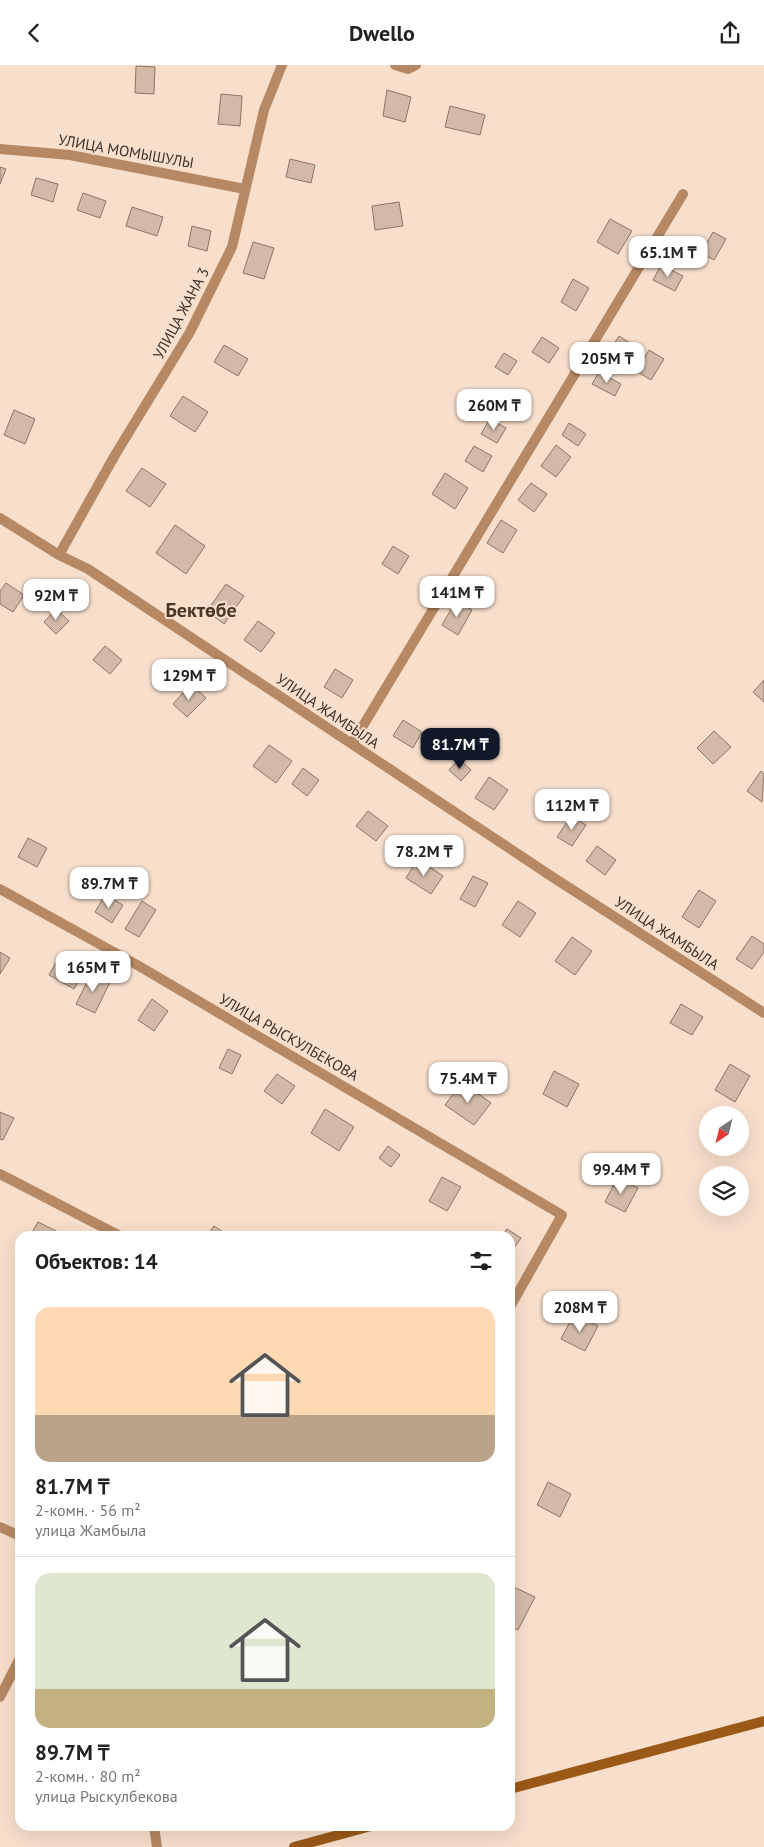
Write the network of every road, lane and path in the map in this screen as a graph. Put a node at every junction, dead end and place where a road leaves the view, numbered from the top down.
1 (282, 65) edge
2 (395, 65) edge
3 (416, 65) edge
4 (0, 149) edge
5 (245, 189) junction
6 (683, 194) dead end
7 (0, 518) edge
8 (59, 555) junction
9 (352, 745) junction
10 (0, 889) edge
11 (764, 1013) edge
12 (0, 1173) edge
13 (110, 1231) edge
14 (515, 1298) edge
15 (0, 1527) edge
16 (15, 1534) edge
17 (15, 1667) edge
18 (0, 1697) edge
19 (764, 1721) edge
20 (515, 1788) edge
21 (155, 1831) edge
22 (353, 1831) edge
23 (157, 1847) edge
24 (294, 1847) edge

1 - 5 street, УЛИЦА ЖАНА 3
2 - 3 street
4 - 5 street, УЛИЦА МОМЫШУЛЫ
5 - 8 street, УЛИЦА ЖАНА 3
6 - 9 street
7 - 8 street, УЛИЦА ЖАМБЫЛА
8 - 9 street, УЛИЦА ЖАМБЫЛА
9 - 11 street, УЛИЦА ЖАМБЫЛА
10 - 14 street, УЛИЦА РЫСКУЛБЕКОВА
12 - 13 street
15 - 16 street
17 - 18 street
19 - 20 main road
21 - 23 street
22 - 24 main road

